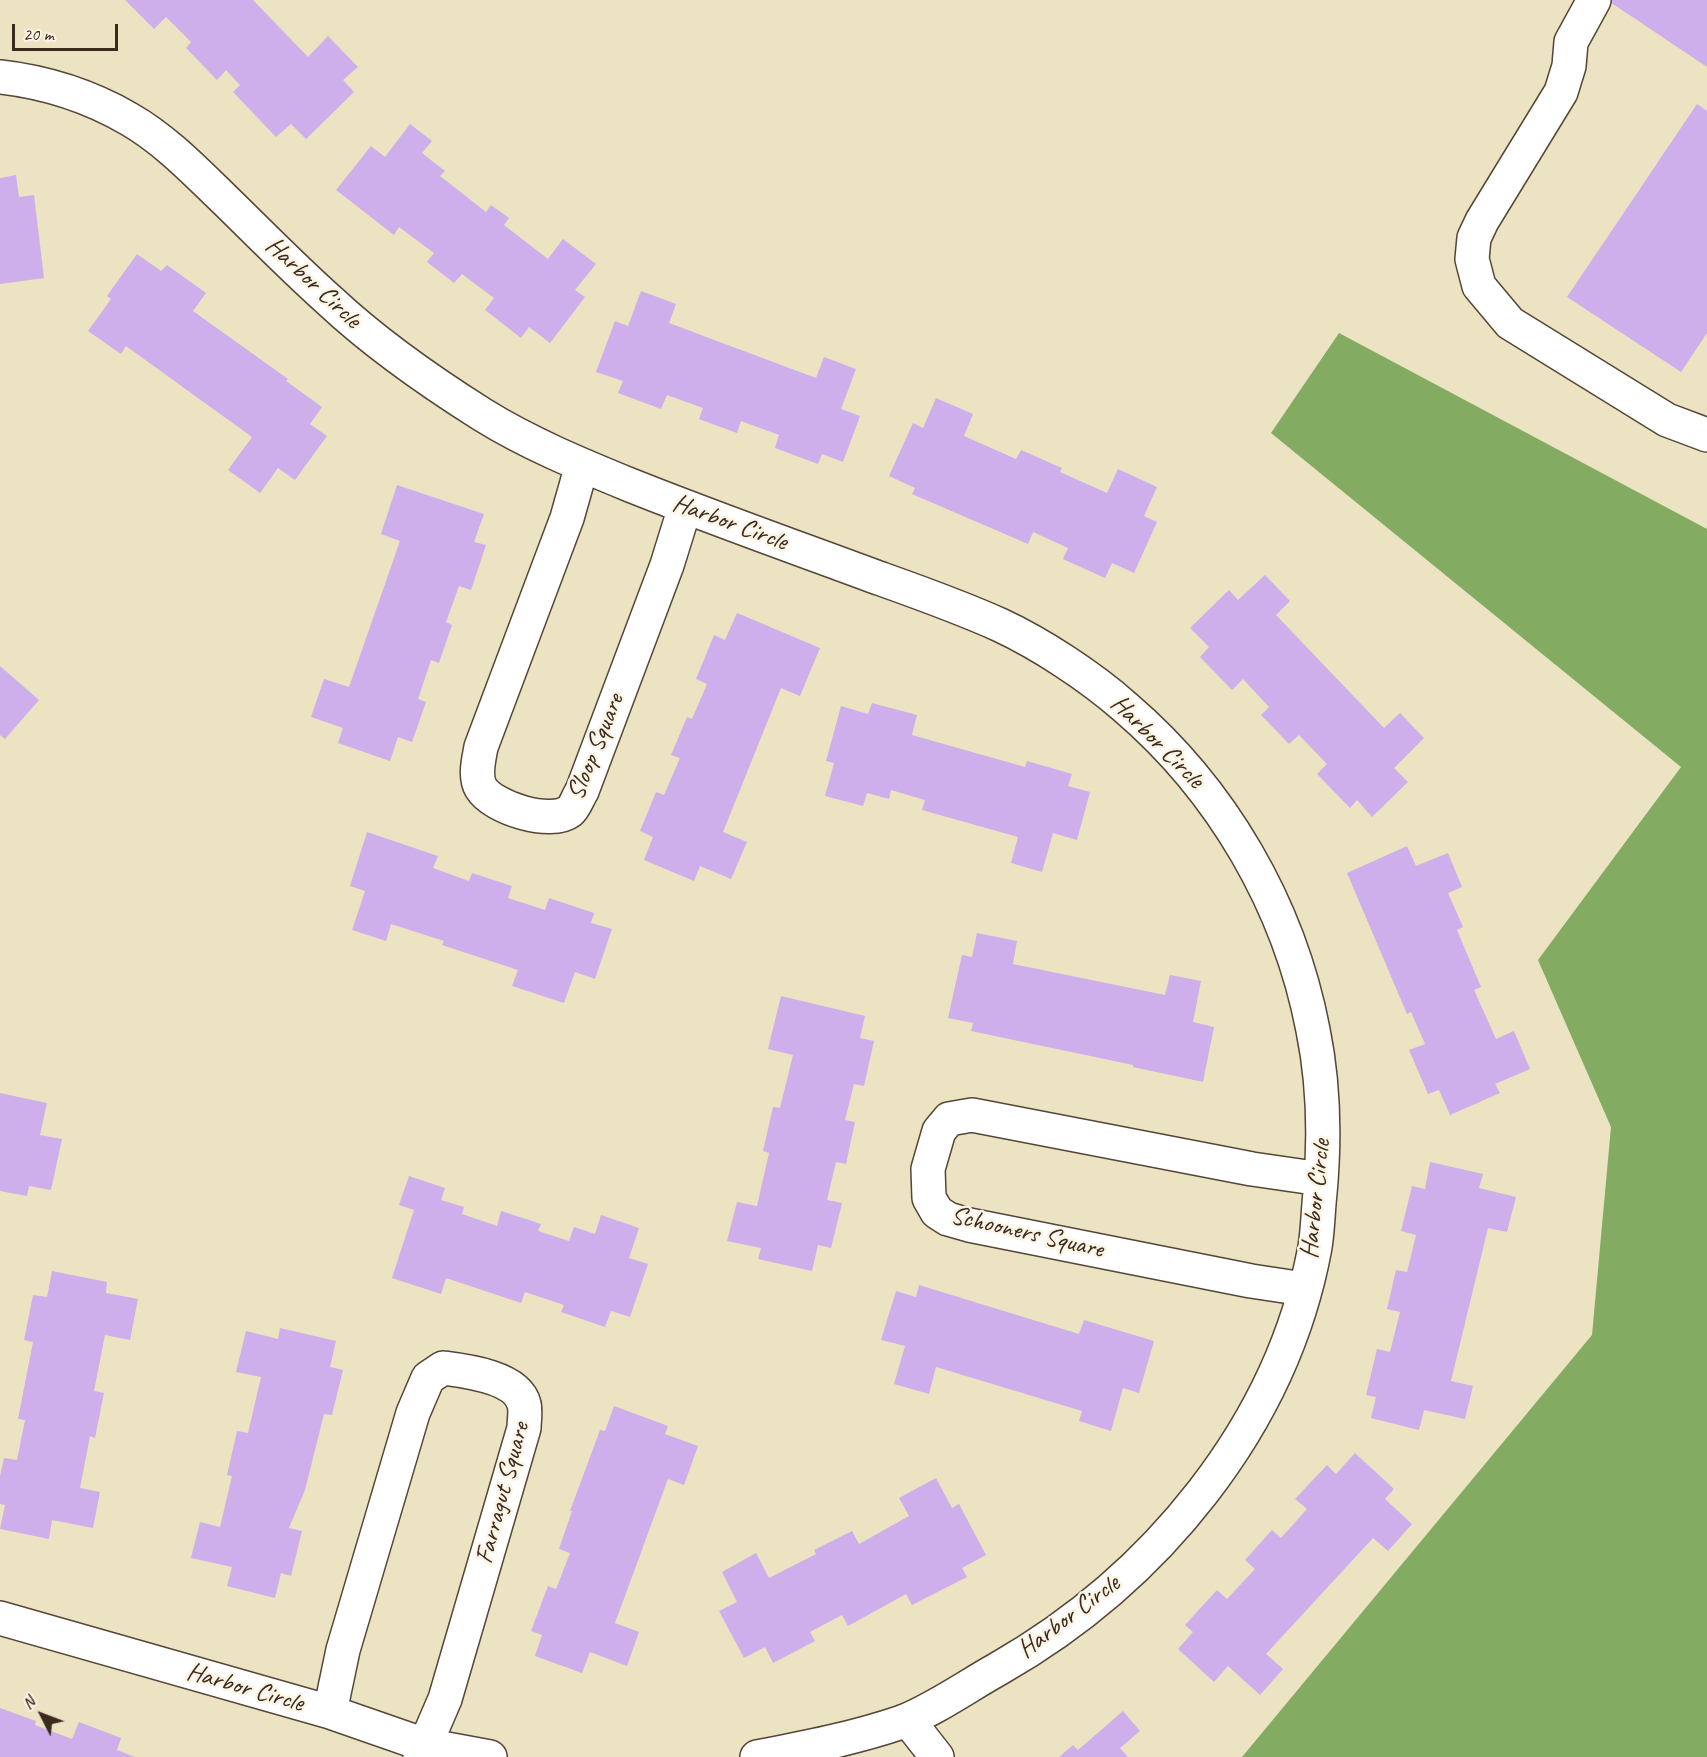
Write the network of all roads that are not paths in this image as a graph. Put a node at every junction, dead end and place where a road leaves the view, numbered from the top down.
1 (1594, 0) edge
2 (0, 77) edge
3 (1707, 435) edge
4 (582, 465) junction
5 (685, 507) junction
6 (1321, 1179) junction
7 (1304, 1288) junction
8 (0, 1618) edge
9 (330, 1712) junction
10 (908, 1720) junction
11 (422, 1751) edge
12 (810, 1752) edge
13 (490, 1757) edge
14 (757, 1757) edge
15 (937, 1757) edge

1 - 3 street
2 - 4 street, Harbor Circle
4 - 5 street, Harbor Circle
4 - 5 street, Sloop Square
5 - 6 street, Harbor Circle
6 - 7 street, Harbor Circle
6 - 7 street, Schooners Square
7 - 10 street, Harbor Circle
8 - 9 street, Harbor Circle
9 - 11 street, Harbor Circle
9 - 11 street, Farragut Square
10 - 12 street, Harbor Circle
10 - 15 street
11 - 13 street, Harbor Circle
12 - 14 street, Harbor Circle

